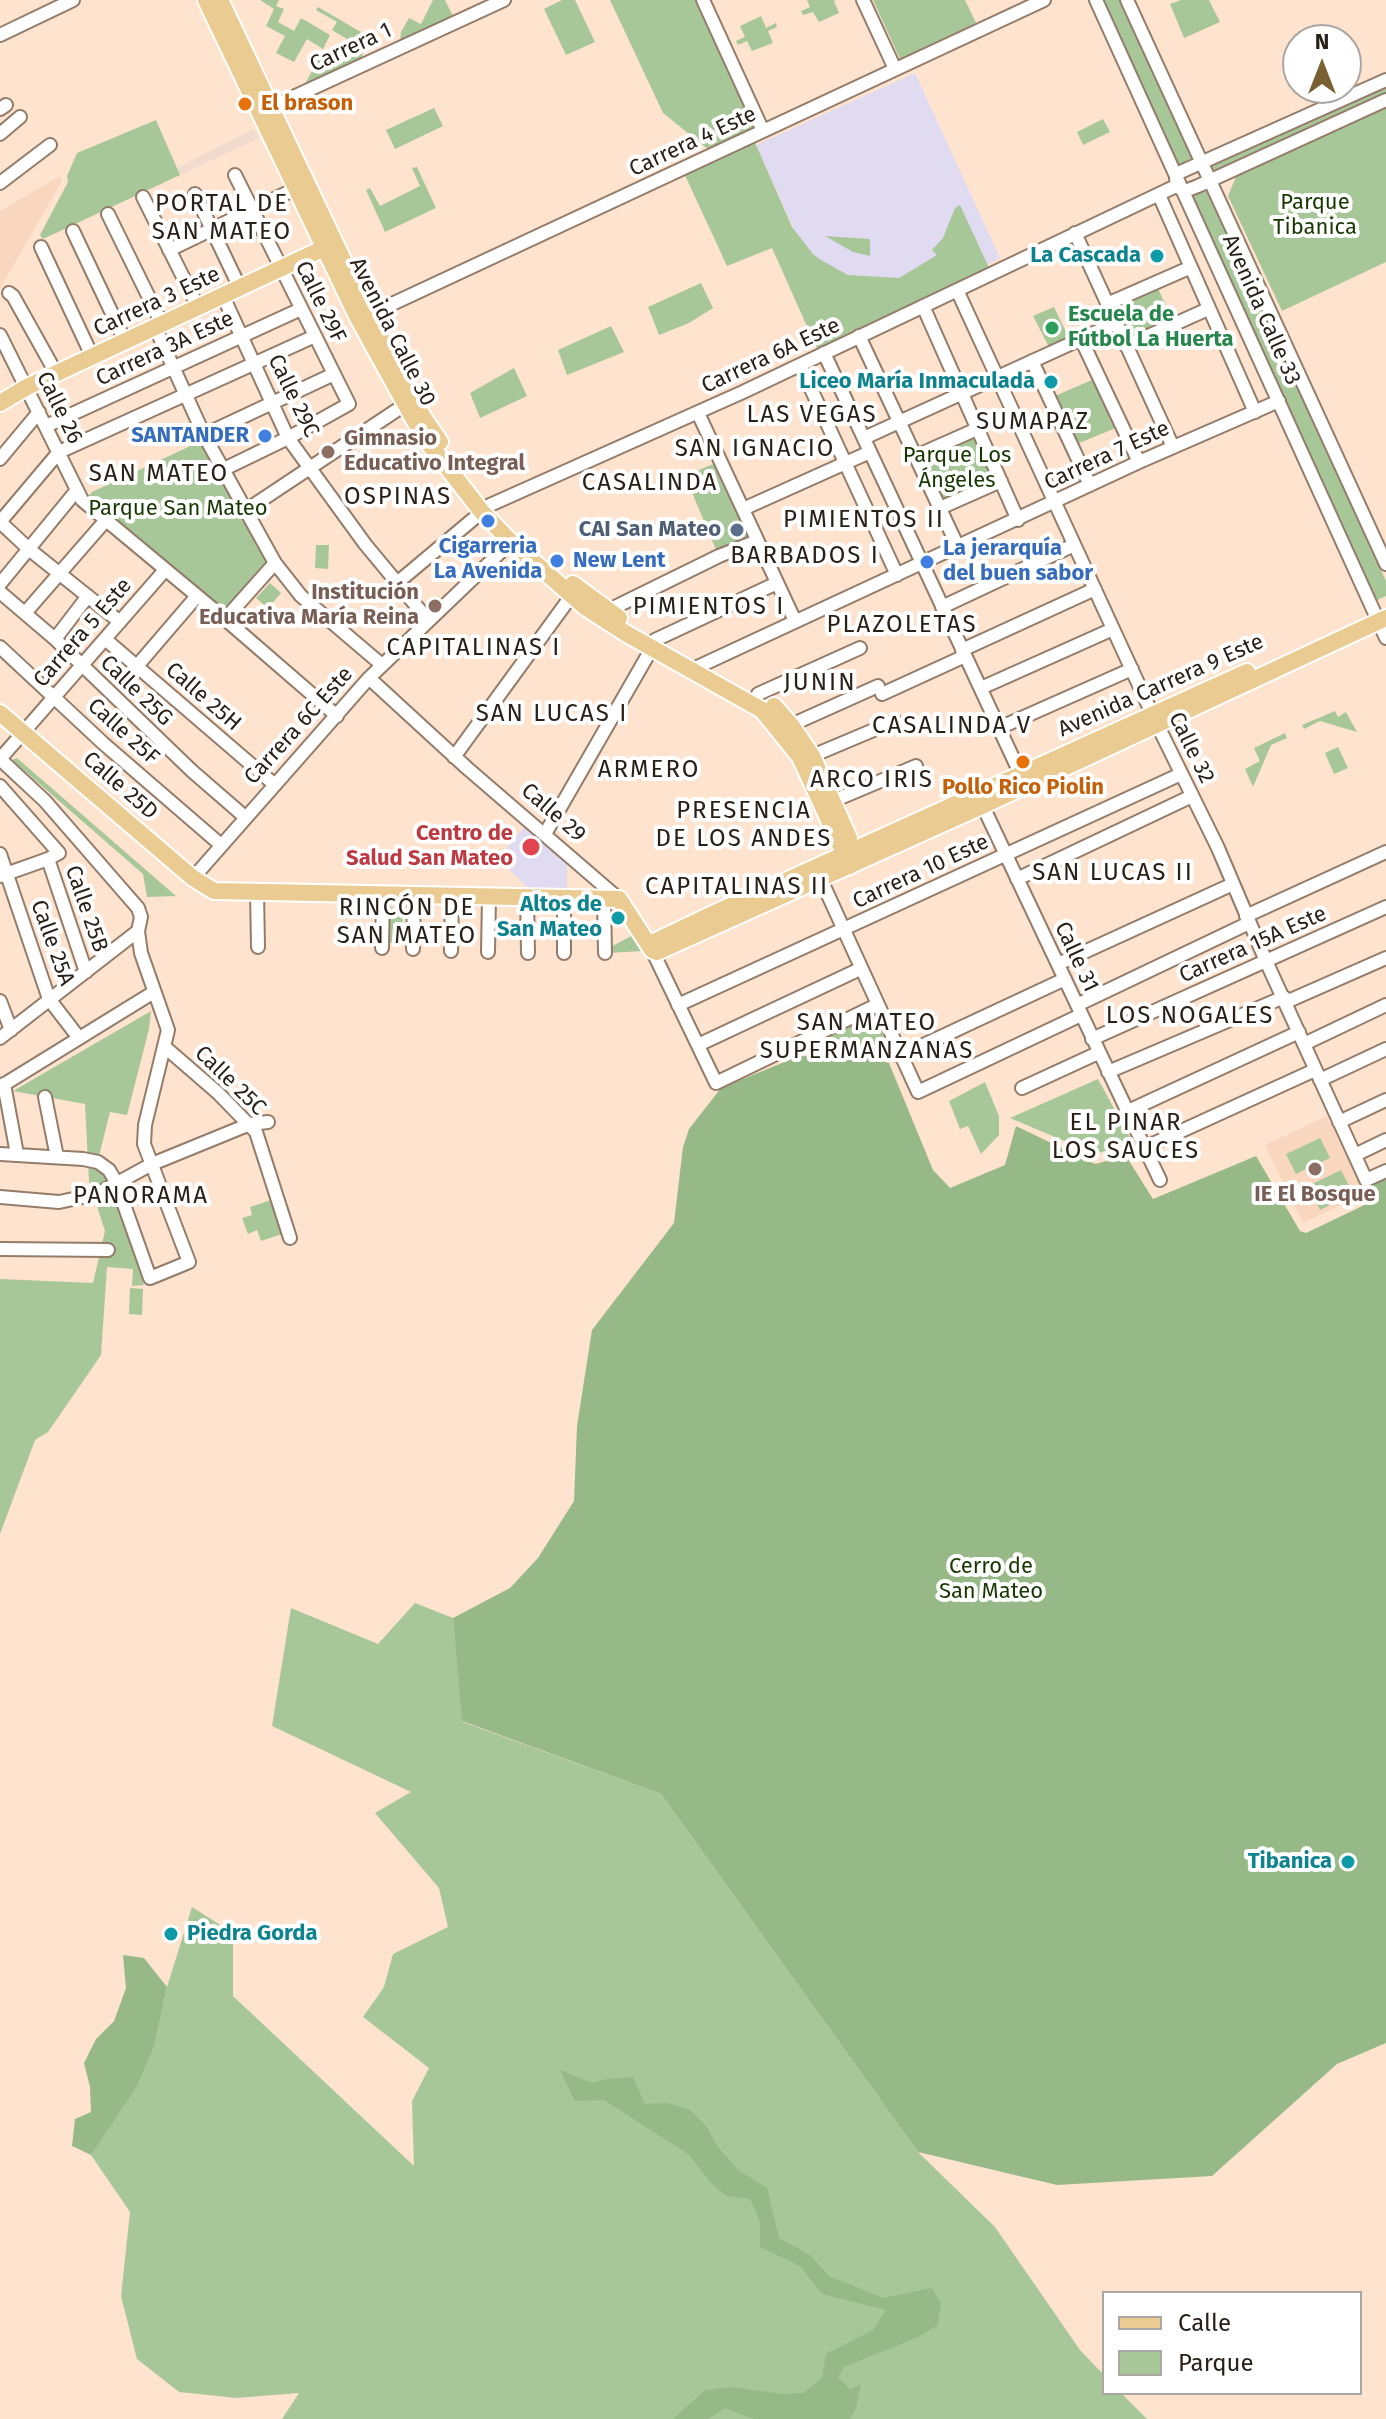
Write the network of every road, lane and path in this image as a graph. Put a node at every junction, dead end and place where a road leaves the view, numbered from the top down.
1 (73, 0) edge
2 (206, 0) edge
3 (220, 0) edge
4 (504, 0) edge
5 (703, 0) edge
6 (863, 0) edge
7 (1044, 0) edge
8 (1096, 0) edge
9 (1127, 0) edge
10 (0, 35) edge
11 (895, 69) junction
12 (1386, 80) edge
13 (1386, 100) edge
14 (264, 110) junction
15 (20, 117) dead end
16 (763, 131) junction
17 (0, 134) edge
18 (50, 145) dead end
19 (1203, 163) junction
20 (235, 175) dead end
21 (1211, 180) junction
22 (0, 183) edge
23 (1179, 184) junction
24 (295, 189) junction
25 (195, 194) dead end
26 (1159, 195) junction
27 (143, 197) dead end
28 (252, 210) junction
29 (108, 214) dead end
30 (212, 229) junction
31 (73, 231) dead end
32 (1075, 233) junction
33 (329, 246) junction
34 (41, 247) dead end
35 (169, 250) junction
36 (281, 268) junction
37 (1189, 268) junction
38 (240, 288) junction
39 (957, 290) junction
40 (9, 293) dead end
41 (223, 296) junction
42 (1107, 304) junction
43 (923, 306) junction
44 (198, 307) junction
45 (301, 309) junction
46 (1208, 309) junction
47 (364, 317) junction
48 (1116, 323) junction
49 (158, 326) junction
50 (0, 335) edge
51 (242, 336) junction
52 (315, 336) junction
53 (859, 336) junction
54 (1081, 339) junction
55 (125, 341) junction
56 (1126, 346) junction
57 (824, 353) junction
58 (92, 356) junction
59 (1032, 361) junction
60 (255, 364) junction
61 (800, 365) junction
62 (173, 368) junction
63 (56, 373) junction
64 (334, 374) junction
65 (998, 377) junction
66 (27, 387) junction
67 (185, 395) junction
68 (962, 395) junction
69 (1279, 401) junction
70 (408, 402) junction
71 (0, 403) edge
72 (272, 403) junction
73 (39, 412) junction
74 (1255, 412) junction
75 (698, 413) junction
76 (899, 422) junction
77 (46, 426) junction
78 (977, 429) junction
79 (204, 435) junction
80 (288, 438) junction
81 (864, 438) junction
82 (1173, 447) junction
83 (59, 452) junction
84 (870, 452) junction
85 (916, 456) junction
86 (0, 459) edge
87 (1139, 462) junction
88 (845, 464) junction
89 (309, 466) junction
90 (222, 470) junction
91 (1001, 481) junction
92 (1090, 485) junction
93 (77, 490) junction
94 (1055, 502) junction
95 (486, 508) junction
96 (940, 508) junction
97 (743, 509) junction
98 (245, 511) junction
99 (106, 520) junction
100 (1018, 520) junction
101 (0, 522) edge
102 (757, 541) junction
103 (511, 542) junction
104 (1074, 545) junction
105 (958, 547) junction
106 (30, 550) junction
107 (275, 563) junction
108 (922, 563) junction
109 (1386, 564) edge
110 (165, 570) junction
111 (60, 574) junction
112 (897, 575) junction
113 (397, 583) junction
114 (777, 583) junction
115 (0, 584) edge
116 (1095, 589) junction
117 (0, 592) edge
118 (572, 595) junction
119 (88, 596) junction
120 (197, 596) junction
121 (942, 607) junction
122 (609, 610) junction
123 (25, 613) junction
124 (1381, 615) edge
125 (225, 619) junction
126 (428, 620) junction
127 (795, 621) junction
128 (120, 622) junction
129 (1113, 629) junction
130 (1386, 638) edge
131 (55, 639) junction
132 (105, 639) junction
133 (654, 644) junction
134 (0, 647) edge
135 (860, 648) dead end
136 (964, 653) junction
137 (382, 665) junction
138 (137, 666) junction
139 (81, 667) junction
140 (696, 667) junction
141 (1132, 669) junction
142 (369, 678) junction
143 (981, 688) junction
144 (758, 694) junction
145 (55, 696) junction
146 (0, 713) edge
147 (337, 716) junction
148 (1155, 720) junction
149 (895, 721) dead end
150 (791, 725) junction
151 (999, 728) junction
152 (23, 732) junction
153 (812, 756) junction
154 (454, 757) junction
155 (0, 759) edge
156 (916, 766) dead end
157 (1020, 773) junction
158 (1181, 774) junction
159 (275, 785) junction
160 (0, 786) edge
161 (1192, 796) junction
162 (979, 800) junction
163 (833, 801) junction
164 (245, 817) junction
165 (545, 834) junction
166 (221, 845) junction
167 (1386, 852) edge
168 (0, 854) edge
169 (1006, 855) junction
170 (54, 856) junction
171 (852, 858) junction
172 (818, 873) junction
173 (3, 875) edge
174 (193, 878) junction
175 (1017, 879) junction
176 (1233, 884) junction
177 (257, 891) junction
178 (383, 894) junction
179 (414, 894) junction
180 (452, 896) junction
181 (489, 897) junction
182 (527, 897) junction
183 (564, 899) junction
184 (612, 899) junction
185 (1386, 907) edge
186 (1248, 919) junction
187 (843, 930) junction
188 (138, 931) junction
189 (258, 947) dead end
190 (382, 948) dead end
191 (413, 949) dead end
192 (651, 949) junction
193 (451, 951) dead end
194 (488, 952) dead end
195 (528, 953) dead end
196 (564, 953) dead end
197 (605, 953) dead end
198 (1386, 958) edge
199 (1266, 961) junction
200 (1058, 964) junction
201 (860, 969) junction
202 (86, 972) junction
203 (1065, 979) junction
204 (154, 992) junction
205 (49, 999) junction
206 (1285, 999) junction
207 (0, 1001) edge
208 (678, 1005) junction
209 (877, 1005) junction
210 (1386, 1005) edge
211 (1079, 1010) junction
212 (5, 1034) edge
213 (79, 1038) junction
214 (1301, 1038) junction
215 (1092, 1039) junction
216 (698, 1045) junction
217 (166, 1048) junction
218 (1386, 1049) edge
219 (1098, 1053) junction
220 (900, 1056) junction
221 (1108, 1072) junction
222 (1318, 1075) junction
223 (2, 1086) edge
224 (1022, 1088) dead end
225 (45, 1097) dead end
226 (1386, 1100) edge
227 (1126, 1112) junction
228 (268, 1122) dead end
229 (1339, 1122) junction
230 (250, 1124) junction
231 (1386, 1140) edge
232 (1144, 1148) junction
233 (0, 1154) edge
234 (17, 1154) junction
235 (1355, 1155) junction
236 (57, 1157) junction
237 (152, 1164) junction
238 (1386, 1171) edge
239 (1160, 1180) dead end
240 (116, 1182) junction
241 (0, 1197) edge
242 (290, 1238) dead end
243 (0, 1249) edge
244 (108, 1250) dead end

1 - 10 street
2 - 14 main road, Avenida Calle 30
3 - 14 main road, Avenida Calle 30
4 - 14 street, Carrera 1
5 - 16 street
6 - 11 street
7 - 11 street, Carrera 4 Este
8 - 23 street, Avenida Calle 33
9 - 19 street, Avenida Calle 33
11 - 16 street, Carrera 4 Este
12 - 19 street, Carrera 6A Este
13 - 21 street, Carrera 6A Este
14 - 24 main road, Avenida Calle 30
14 - 33 main road, Avenida Calle 30
15 - 17 street
16 - 47 street, Carrera 4 Este
18 - 22 street
19 - 21 street, Avenida Calle 33
19 - 23 street, Carrera 6A Este
20 - 28 street, Calle 29F
21 - 23 street, Carrera 6A Este
21 - 109 street, Avenida Calle 33
23 - 26 street, Carrera 6A Este
23 - 69 street, Avenida Calle 33
24 - 28 street
24 - 33 main road, Avenida Calle 30
25 - 30 street
26 - 32 street, Carrera 6A Este
26 - 37 street
27 - 35 street
28 - 30 street
28 - 36 street, Calle 29F
29 - 49 street
30 - 35 street
30 - 38 street
31 - 55 street
32 - 39 street, Carrera 6A Este
32 - 42 street
33 - 36 main road, Carrera 3 Este
33 - 47 main road, Avenida Calle 30
34 - 58 street
35 - 44 street
36 - 38 main road, Carrera 3 Este
36 - 45 street, Calle 29F
37 - 42 street
37 - 46 street
38 - 41 main road, Carrera 3 Este
39 - 43 street, Carrera 6A Este
39 - 65 street, Calle 32
40 - 63 street
41 - 44 main road, Carrera 3 Este
41 - 51 street, Calle 29C
42 - 48 street
43 - 53 street, Carrera 6A Este
43 - 68 street
44 - 49 main road, Carrera 3 Este
45 - 51 street, Carrera 3A Este
45 - 52 street, Calle 29F
46 - 56 street
46 - 74 street
47 - 70 main road, Avenida Calle 30
48 - 54 street
48 - 56 street
49 - 55 main road, Carrera 3 Este
49 - 62 street
50 - 66 street, Calle 26
51 - 60 street, Calle 29C
51 - 62 street, Carrera 3A Este
52 - 60 street
52 - 64 street, Calle 29F
53 - 57 street, Carrera 6A Este
53 - 76 street
54 - 59 street
54 - 87 street
55 - 58 main road, Carrera 3 Este
56 - 82 street
57 - 61 street, Carrera 6A Este
57 - 81 street
58 - 63 main road, Carrera 3 Este
59 - 65 street
59 - 92 street
60 - 67 street
60 - 72 street, Calle 29C
61 - 75 street, Carrera 6A Este
61 - 88 street
62 - 67 street
62 - 77 street, Carrera 3A Este
63 - 66 main road, Carrera 3 Este
64 - 72 street
64 - 80 street, Calle 29F
65 - 68 street
65 - 94 street, Calle 32
66 - 71 main road, Carrera 3 Este
66 - 73 street, Calle 26
67 - 79 street
67 - 83 street
68 - 76 street
68 - 78 street
69 - 74 street, Carrera 7 Este
69 - 124 street, Avenida Calle 33
70 - 89 street
70 - 95 main road, Avenida Calle 30
72 - 79 street
72 - 80 street, Calle 29C
73 - 77 street, Calle 26
73 - 86 street
74 - 82 street, Carrera 7 Este
75 - 95 street, Carrera 6A Este
75 - 97 street
76 - 81 street
76 - 85 street
77 - 83 street, Calle 26
78 - 85 street
78 - 91 street
79 - 90 street
80 - 89 street, Calle 29C
80 - 90 street
81 - 84 street
82 - 87 street, Carrera 7 Este
83 - 93 street, Calle 26
83 - 101 street
84 - 88 street
84 - 108 street
85 - 96 street
87 - 92 street, Carrera 7 Este
88 - 97 street
88 - 112 street
89 - 98 street
89 - 113 street, Calle 29C
90 - 98 street
91 - 96 street
91 - 100 street
92 - 94 street, Carrera 7 Este
93 - 99 street, Calle 26
93 - 106 street
94 - 100 street, Carrera 7 Este
94 - 104 street, Calle 32
95 - 103 main road, Avenida Calle 30
95 - 113 street, Carrera 6A Este
95 - 122 main road, Avenida Calle 30
96 - 105 street
97 - 102 street
98 - 107 street
99 - 110 street, Calle 26
99 - 111 street
100 - 105 street, Carrera 7 Este
101 - 106 street
102 - 114 street
102 - 122 street
103 - 118 main road, Avenida Calle 30
103 - 126 street, Carrera 6C Este
104 - 116 street, Calle 32
104 - 121 street
105 - 108 street, Carrera 7 Este
106 - 111 street
106 - 115 street
107 - 125 street
107 - 137 street
108 - 112 street, Carrera 7 Este
108 - 121 street
110 - 120 street, Calle 26
110 - 128 street, Carrera 5 Este
111 - 119 street
111 - 123 street
112 - 127 street, Carrera 7 Este
113 - 126 street, Calle 29C
114 - 127 street
114 - 133 street
116 - 129 street, Calle 32
116 - 136 street
117 - 123 street, Calle 25G
118 - 133 main road, Avenida Calle 30
118 - 154 street
119 - 128 street
119 - 131 street
120 - 125 street, Calle 26
120 - 138 street
121 - 136 street
122 - 133 main road, Avenida Calle 30
123 - 131 street, Calle 25G
124 - 130 street, Avenida Calle 33
124 - 148 main road, Avenida Carrera 9 Este
125 - 147 street, Calle 26
126 - 137 street, Carrera 6C Este
127 - 140 street, Carrera 7 Este
128 - 132 street, Carrera 5 Este
129 - 141 street, Calle 32
129 - 143 street
131 - 139 street, Calle 25G
132 - 138 street, Calle 25H
132 - 139 street, Carrera 5 Este
133 - 140 main road, Avenida Calle 30
133 - 165 street
134 - 145 street, Calle 25F
135 - 144 street
136 - 143 street
136 - 150 street
137 - 142 street, Carrera 6C Este
138 - 159 street, Calle 25H
139 - 145 street, Carrera 5 Este
139 - 164 street, Calle 25G
140 - 144 main road, Avenida Calle 30
140 - 171 main road, Avenida Calle 30
141 - 148 street, Calle 32
141 - 151 street
142 - 147 street, Carrera 6C Este
142 - 154 street, Calle 29
143 - 151 street
144 - 150 main road, Avenida Calle 30
145 - 152 street, Carrera 5 Este
145 - 166 street, Calle 25F
146 - 152 main road, Calle 25D
147 - 159 street, Carrera 6C Este
148 - 157 main road, Avenida Carrera 9 Este
148 - 158 street, Calle 32
148 - 162 main road, Avenida Carrera 9 Este
149 - 153 street
150 - 153 main road, Avenida Calle 30
151 - 157 street
152 - 155 street, Carrera 5 Este
152 - 174 main road, Calle 25D
153 - 163 main road, Avenida Calle 30
154 - 165 street, Calle 29
155 - 188 street
156 - 163 street
157 - 162 main road, Avenida Carrera 9 Este
158 - 161 street, Calle 32
158 - 169 street, Carrera 10 Este
159 - 164 street, Carrera 6C Este
160 - 170 street
161 - 175 street
161 - 176 street, Calle 32
162 - 169 street, Calle 31
162 - 171 main road, Avenida Carrera 9 Este
163 - 171 main road, Avenida Calle 30
164 - 166 street, Carrera 6C Este
165 - 184 street, Calle 29
166 - 174 street, Carrera 6C Este
167 - 186 street
168 - 173 street, Calle 25A
169 - 175 street, Calle 31
169 - 187 street, Carrera 10 Este
170 - 173 street
170 - 202 street, Calle 25B
171 - 172 main road, Avenida Carrera 9 Este
172 - 187 street
172 - 192 main road, Avenida Carrera 9 Este
173 - 205 street, Calle 25A
174 - 177 main road, Calle 25D
175 - 200 street, Calle 31
176 - 186 street, Calle 32
176 - 200 street
177 - 178 main road
177 - 189 street
178 - 179 main road
178 - 190 street
179 - 180 main road
179 - 191 street
180 - 181 main road
180 - 193 street
181 - 182 main road
181 - 194 street
182 - 183 main road
182 - 195 street
183 - 184 main road
183 - 196 street
184 - 192 main road, Calle 29
184 - 197 street
185 - 199 street, Carrera 15A Este
186 - 199 street, Calle 32
186 - 211 street
187 - 201 street
187 - 208 street, Carrera 10 Este
188 - 202 street
188 - 204 street
192 - 208 street, Calle 29
198 - 206 street
199 - 206 street, Calle 32
199 - 215 street, Carrera 15A Este
200 - 203 street, Calle 31
201 - 209 street
201 - 216 street
202 - 205 street
203 - 211 street, Calle 31
203 - 220 street
204 - 213 street
204 - 217 street
205 - 212 street
205 - 213 street, Calle 25A
206 - 214 street, Calle 32
206 - 221 street
207 - 212 street
208 - 216 street, Calle 29
209 - 216 street, Calle 29
209 - 220 street
210 - 214 street
211 - 215 street, Calle 31
211 - 220 street
213 - 223 street
214 - 222 street, Calle 32
214 - 227 street
215 - 219 street, Calle 31
217 - 230 street, Calle 25C
217 - 237 street
218 - 222 street
219 - 221 street, Calle 31
219 - 224 street
221 - 227 street, Calle 31
222 - 229 street, Calle 32
222 - 232 street
223 - 234 street
225 - 236 street
226 - 229 street
227 - 232 street, Calle 31
228 - 230 street
229 - 235 street, Calle 32
230 - 237 street
230 - 242 street, Calle 25C
231 - 235 street
232 - 239 street, Calle 31
233 - 234 street
234 - 236 street
235 - 238 street, Calle 32
236 - 240 street
237 - 240 street
237 - 240 street
240 - 241 street
243 - 244 street

